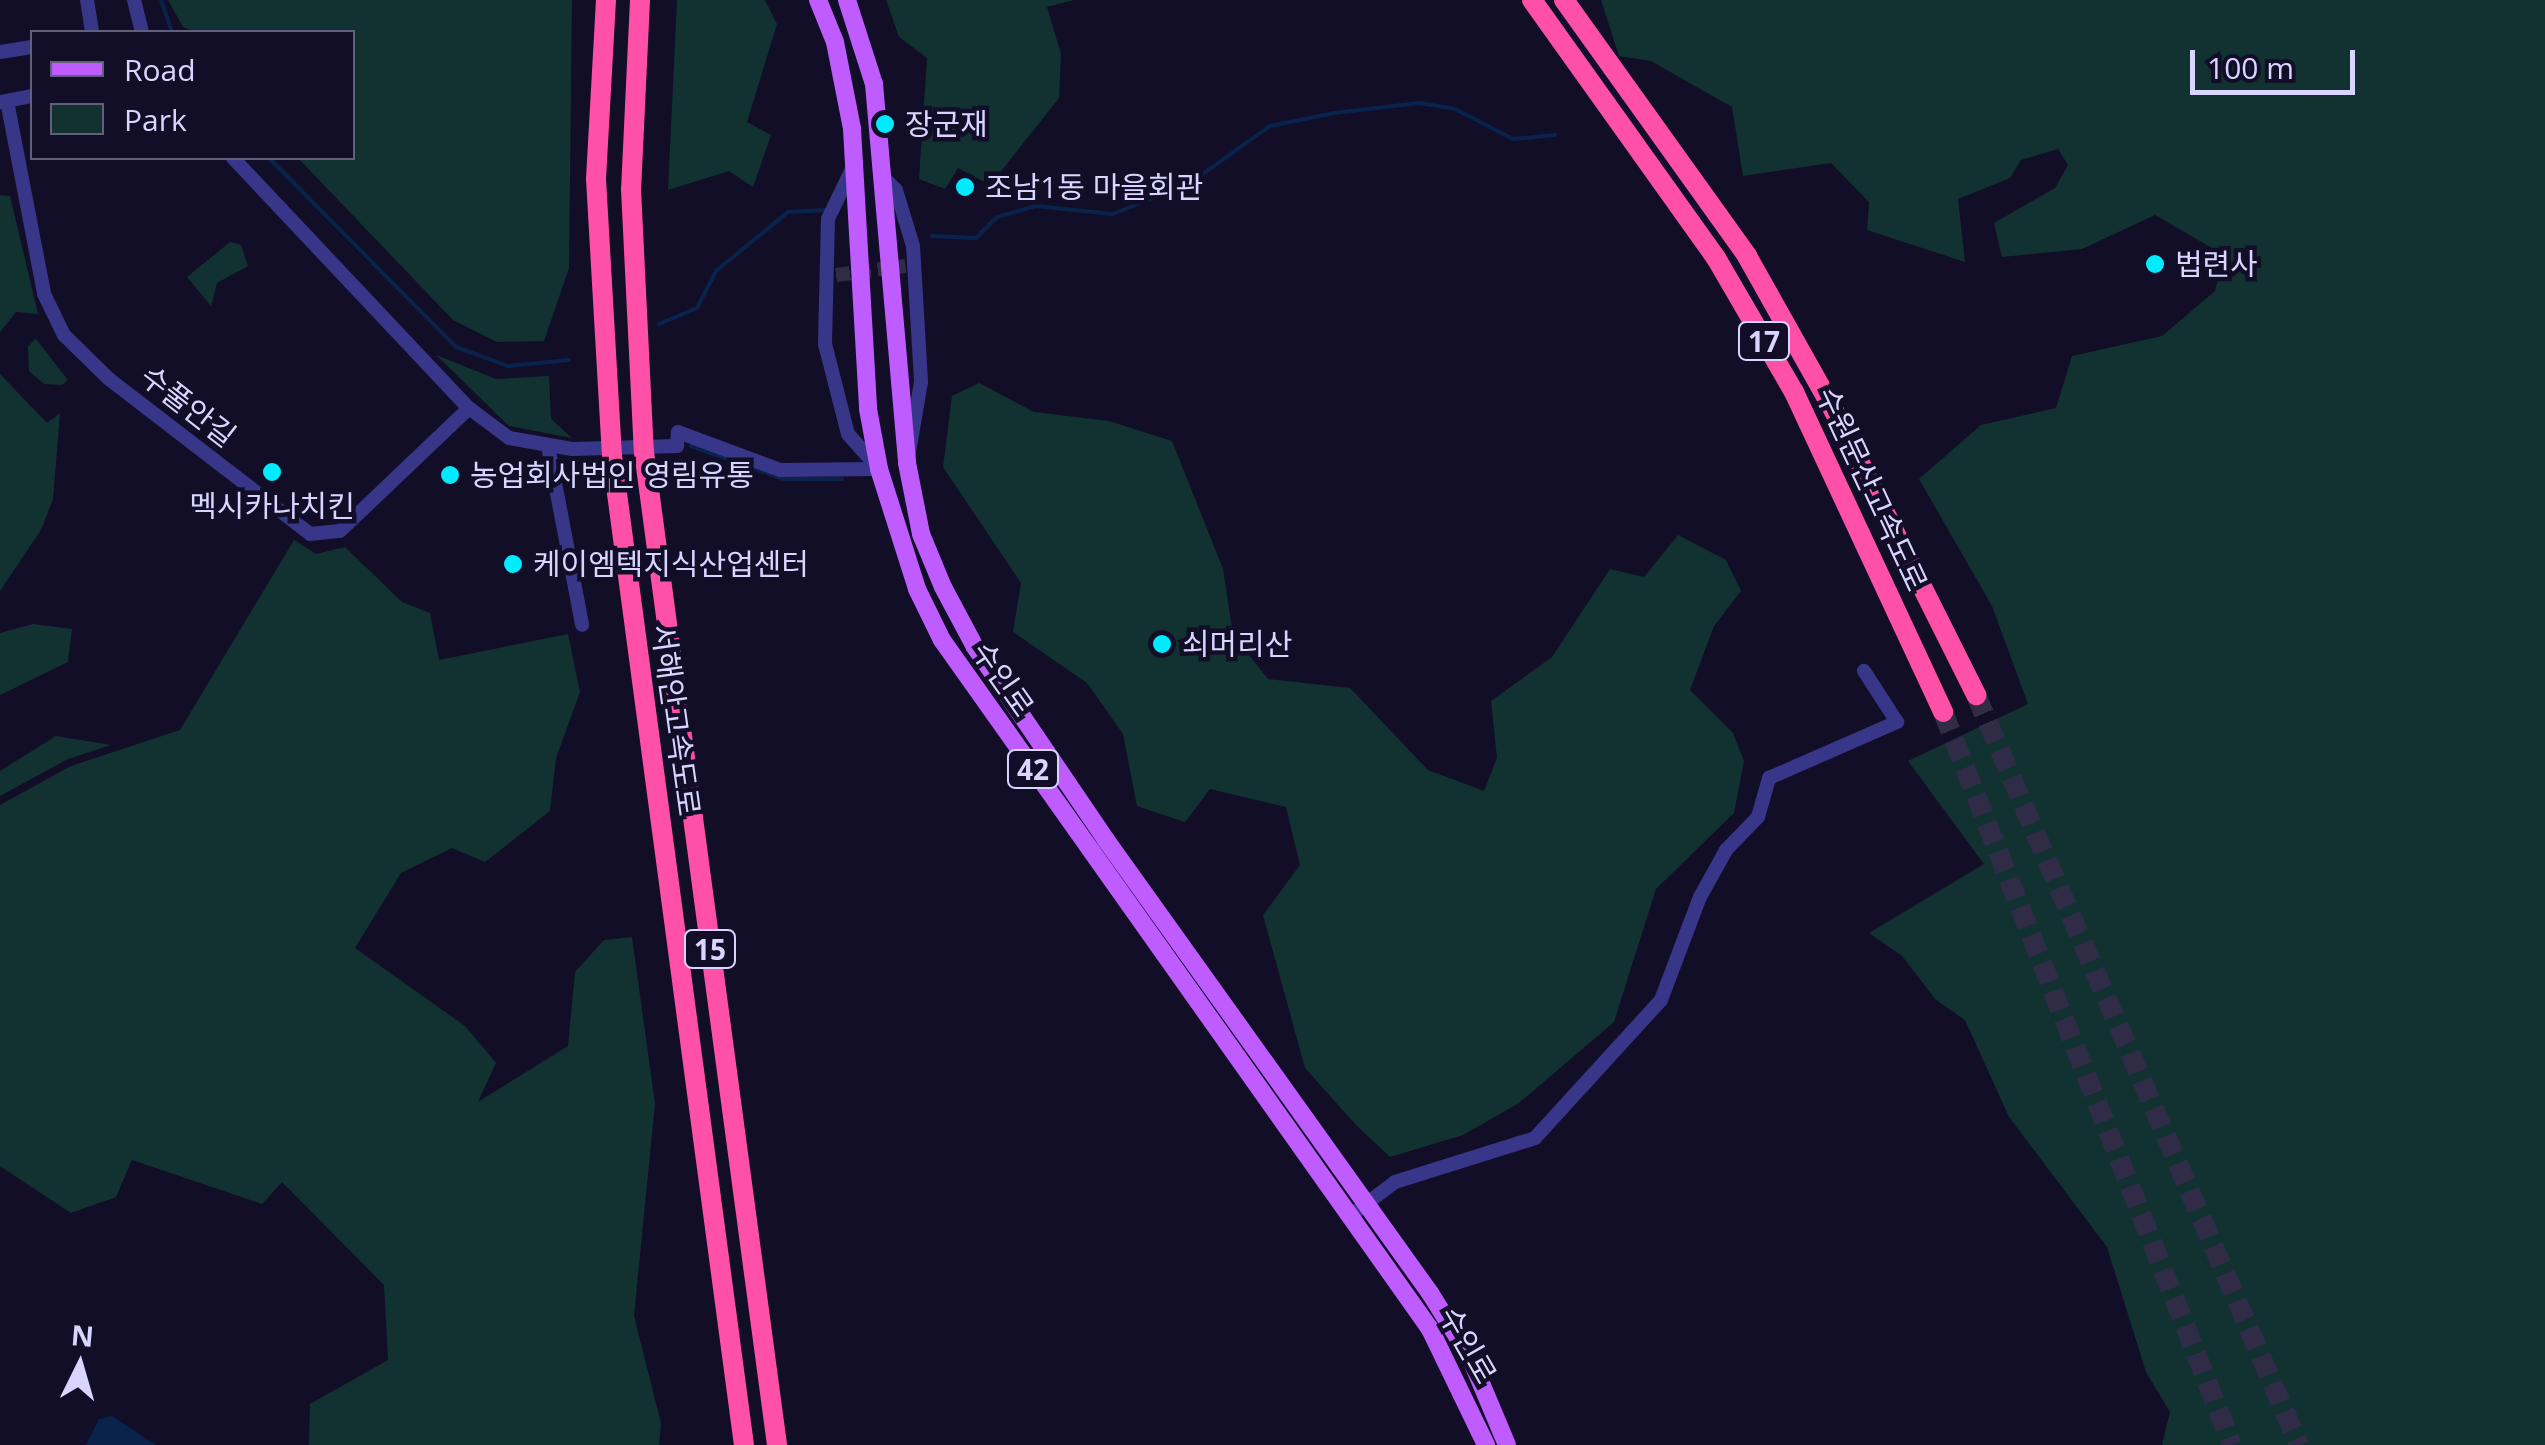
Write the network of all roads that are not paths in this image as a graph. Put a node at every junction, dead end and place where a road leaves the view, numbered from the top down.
1 (87, 0) edge
2 (134, 0) edge
3 (606, 0) edge
4 (640, 0) edge
5 (818, 0) edge
6 (847, 0) edge
7 (1532, 0) edge
8 (1564, 0) edge
9 (92, 30) edge
10 (142, 30) edge
11 (30, 47) edge
12 (0, 52) edge
13 (30, 96) edge
14 (3, 101) edge
15 (235, 160) edge
16 (856, 162) junction
17 (883, 177) junction
18 (469, 408) junction
19 (548, 446) junction
20 (906, 463) junction
21 (879, 469) junction
22 (582, 625) dead end
23 (1864, 671) dead end
24 (1976, 695) tunnel mouth
25 (1944, 712) tunnel mouth
26 (1365, 1202) junction
27 (1350, 1216) junction
28 (744, 1445) edge
29 (776, 1445) edge
30 (1486, 1445) edge
31 (1507, 1445) edge

1 - 9 street
2 - 10 street
3 - 28 highway, 서해안고속도로 / 15
4 - 29 highway, 서해안고속도로 / 15
5 - 16 main road, 수인로 / 42
6 - 17 main road, 수인로 / 42
7 - 25 highway, 수원문산고속도로 / 17
8 - 24 highway, 수원문산고속도로 / 17
11 - 12 street
13 - 14 street, 수풀안길
14 - 18 street, 수풀안길
15 - 18 street
16 - 21 main road, 수인로 / 42
16 - 21 street
17 - 20 main road, 수인로 / 42
17 - 20 street
18 - 19 street
19 - 21 street
19 - 22 street
20 - 26 main road, 수인로 / 42
21 - 27 main road, 수인로 / 42
23 - 26 street
26 - 27 street
26 - 31 main road, 수인로 / 42
27 - 30 main road, 수인로 / 42

